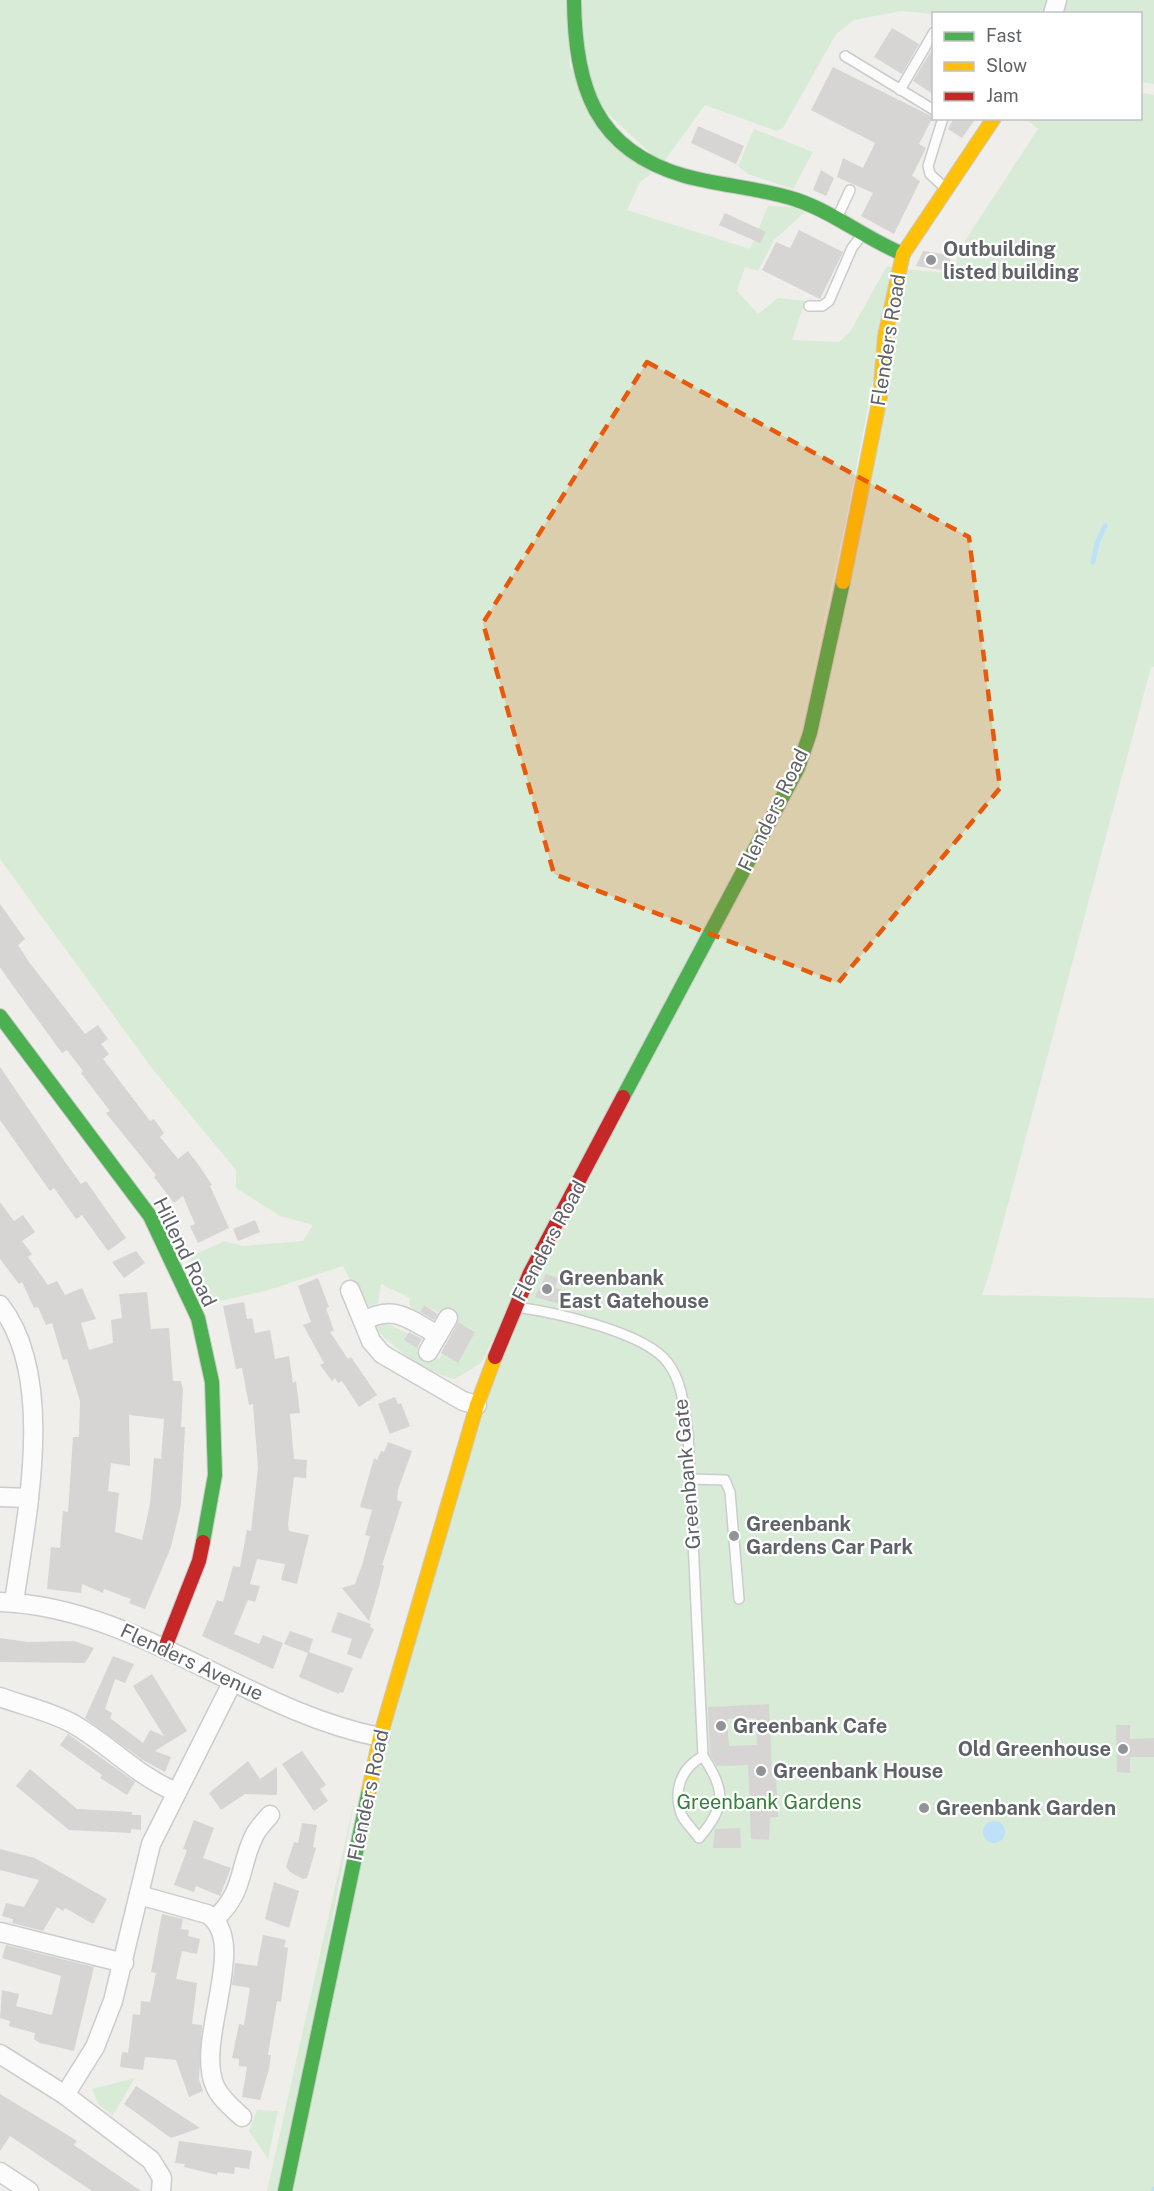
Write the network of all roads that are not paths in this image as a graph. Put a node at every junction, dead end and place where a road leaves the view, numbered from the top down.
1 (574, 0) edge
2 (932, 34) edge
3 (845, 56) dead end
4 (900, 90) junction
5 (932, 109) edge
6 (942, 120) edge
7 (993, 120) edge
8 (946, 189) junction
9 (850, 190) dead end
10 (838, 219) junction
11 (862, 235) junction
12 (903, 254) junction
13 (809, 306) dead end
14 (0, 1016) edge
15 (350, 1290) dead end
16 (0, 1305) edge
17 (514, 1307) junction
18 (448, 1318) dead end
19 (363, 1321) junction
20 (438, 1335) junction
21 (428, 1352) dead end
22 (477, 1405) junction
23 (690, 1479) junction
24 (0, 1497) edge
25 (29, 1498) junction
26 (738, 1599) dead end
27 (7, 1602) edge
28 (164, 1650) junction
29 (232, 1683) junction
30 (0, 1697) edge
31 (380, 1737) junction
32 (703, 1755) junction
33 (176, 1792) junction
34 (270, 1815) dead end
35 (139, 1895) junction
36 (215, 1919) junction
37 (0, 1932) edge
38 (124, 1963) junction
39 (0, 2054) edge
40 (65, 2095) junction
41 (232, 2115) dead end
42 (0, 2172) edge
43 (29, 2191) edge
44 (161, 2191) edge
45 (285, 2191) edge

1 - 10 street
2 - 4 lane
3 - 4 lane
4 - 5 lane
6 - 8 lane
7 - 8 street, Flenders Road
8 - 12 street, Flenders Road
9 - 10 lane
10 - 11 street
11 - 12 street
11 - 13 lane
12 - 17 street, Flenders Road
14 - 28 street, Hillend Road
15 - 19 street
16 - 25 street
17 - 22 street, Flenders Road
17 - 23 lane, Greenbank Gate
18 - 20 street
19 - 20 street
19 - 22 street
20 - 21 street
22 - 31 street, Flenders Road
23 - 26 lane
23 - 32 lane, Greenbank Gate
24 - 25 street
25 - 27 street
27 - 28 street, Flenders Avenue
28 - 29 street, Flenders Avenue
29 - 31 street, Flenders Avenue
29 - 33 street
30 - 33 street
31 - 45 street, Flenders Road
32 - 32 lane, Greenbank Gate
33 - 35 street
34 - 36 street
35 - 36 street
35 - 38 street
36 - 41 street
37 - 38 street
38 - 40 street
39 - 40 street
40 - 44 street
42 - 43 street

